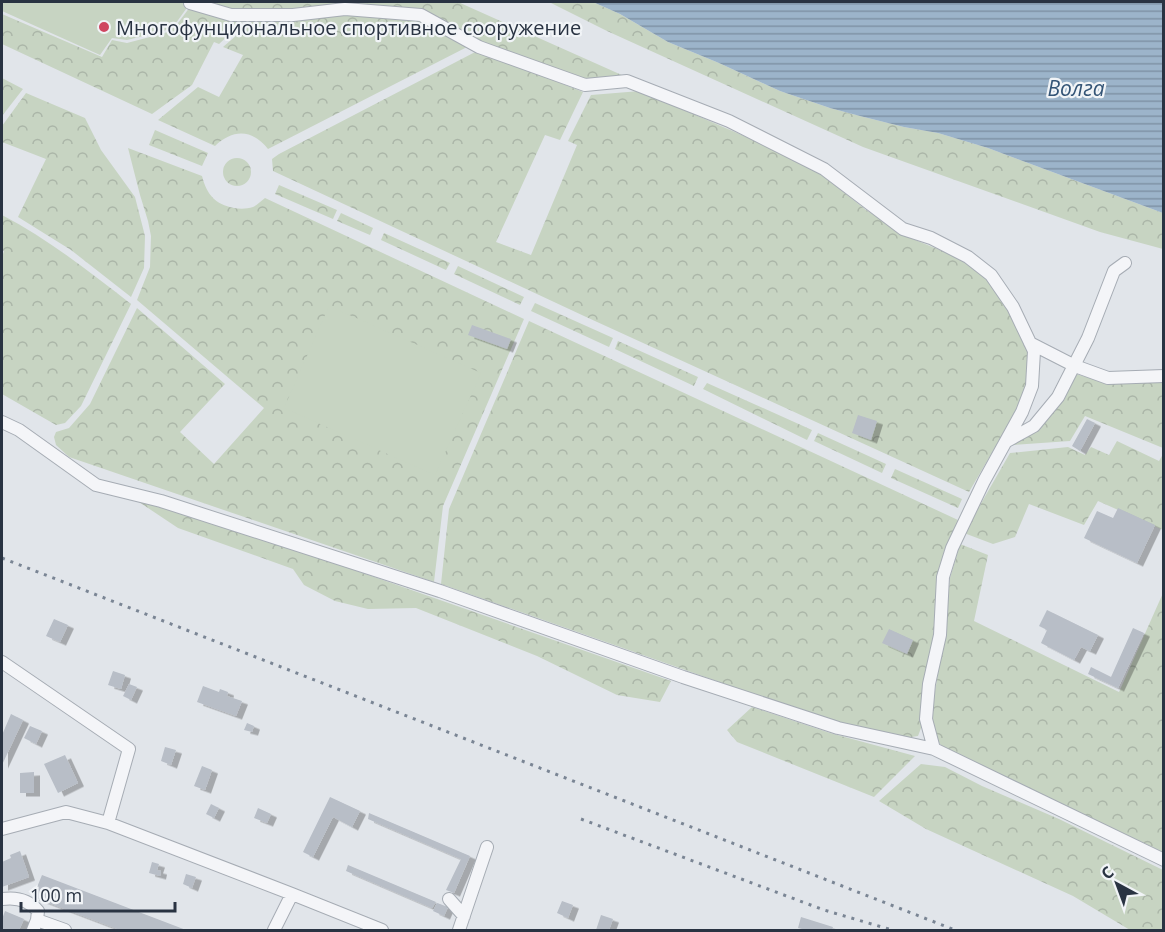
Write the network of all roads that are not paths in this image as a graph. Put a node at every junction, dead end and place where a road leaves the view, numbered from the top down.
1 (190, 3) edge
2 (1125, 263) dead end
3 (1030, 343) junction
4 (1075, 366) junction
5 (1164, 376) edge
6 (2, 422) edge
7 (1007, 441) junction
8 (2, 662) edge
9 (934, 749) junction
10 (108, 824) junction
11 (2, 829) edge
12 (488, 847) dead end
13 (1164, 860) edge
14 (292, 894) junction
15 (2, 899) edge
16 (449, 899) dead end
17 (464, 916) junction
18 (35, 925) edge
19 (65, 930) edge
20 (274, 930) edge
21 (382, 930) edge
22 (459, 930) edge

1 - 3 street
2 - 4 street
3 - 4 street
3 - 7 street
4 - 5 street
4 - 7 street
6 - 9 street
7 - 9 street
8 - 10 street
9 - 13 street
10 - 11 street
10 - 14 street
12 - 17 street
14 - 20 street
14 - 21 street
15 - 18 street
16 - 17 street
17 - 22 street
18 - 19 street

